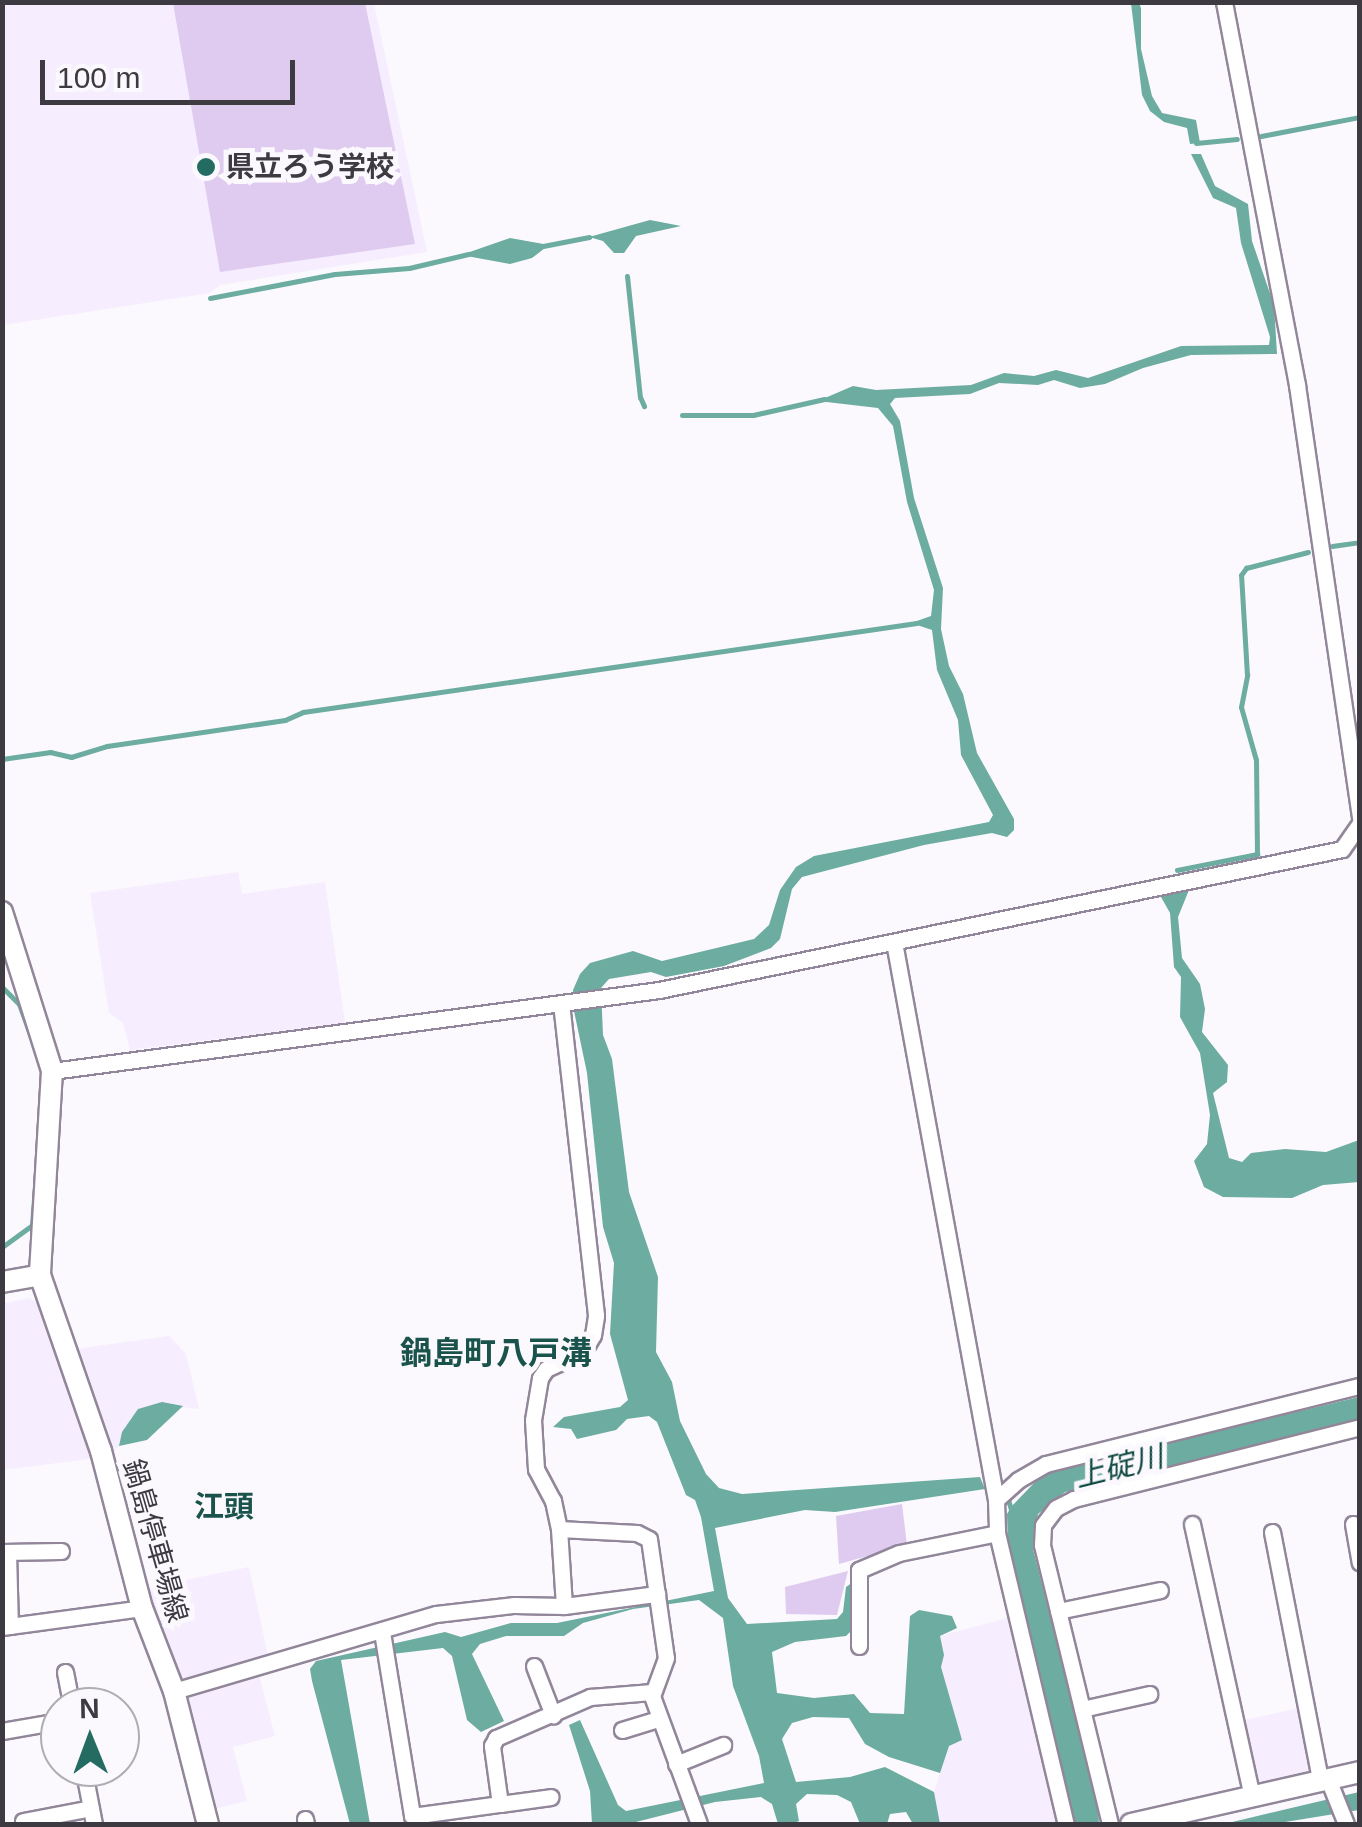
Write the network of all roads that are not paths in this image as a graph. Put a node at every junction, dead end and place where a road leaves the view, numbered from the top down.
1 (1224, 2) edge
2 (1360, 821) edge
3 (2, 912) edge
4 (894, 942) junction
5 (566, 1002) junction
6 (52, 1070) junction
7 (40, 1275) junction
8 (2, 1282) edge
9 (1360, 1386) edge
10 (1360, 1427) edge
11 (996, 1500) junction
12 (1192, 1524) dead end
13 (1353, 1524) dead end
14 (559, 1529) junction
15 (1272, 1532) dead end
16 (997, 1533) junction
17 (60, 1551) dead end
18 (5, 1552) edge
19 (1360, 1562) edge
20 (1160, 1590) dead end
21 (659, 1600) junction
22 (564, 1606) junction
23 (142, 1608) junction
24 (1058, 1611) junction
25 (6, 1626) edge
26 (382, 1636) junction
27 (858, 1646) dead end
28 (534, 1666) dead end
29 (65, 1672) dead end
30 (68, 1687) edge
31 (174, 1690) junction
32 (652, 1692) junction
33 (1149, 1694) dead end
34 (1082, 1709) junction
35 (552, 1715) junction
36 (658, 1719) junction
37 (40, 1725) edge
38 (622, 1730) dead end
39 (2, 1732) edge
40 (723, 1745) dead end
41 (676, 1764) junction
42 (1360, 1772) edge
43 (1328, 1785) junction
44 (87, 1787) edge
45 (551, 1797) dead end
46 (1252, 1798) junction
47 (500, 1804) junction
48 (695, 1811) edge
49 (92, 1816) edge
50 (1360, 1820) edge
51 (23, 1821) dead end
52 (1344, 1821) edge
53 (208, 1824) edge
54 (1066, 1824) edge
55 (1110, 1824) edge
56 (1130, 1824) edge

1 - 2 street
2 - 4 street
3 - 6 main road
4 - 5 street
4 - 11 street
5 - 6 street
5 - 14 street
6 - 7 main road
7 - 8 main road
7 - 23 main road, 鍋島停車場線
9 - 11 street
10 - 24 street
11 - 16 street
12 - 46 street
13 - 19 street
14 - 21 street
14 - 22 street
15 - 43 street
16 - 27 street
16 - 54 street
17 - 18 street
18 - 25 street
20 - 24 street
21 - 22 street
21 - 32 street
22 - 26 street
23 - 25 street
23 - 31 main road, 鍋島停車場線
24 - 34 street
26 - 31 street
26 - 47 street
28 - 35 street
29 - 30 street
31 - 53 main road, 鍋島停車場線
32 - 35 street
32 - 36 street
33 - 34 street
34 - 55 street
35 - 47 street
36 - 38 street
36 - 41 street
37 - 39 street
40 - 41 street
41 - 48 street
42 - 43 main road
43 - 46 main road
43 - 52 street
44 - 49 street
45 - 47 street
46 - 56 main road
49 - 51 street
50 - 52 street

